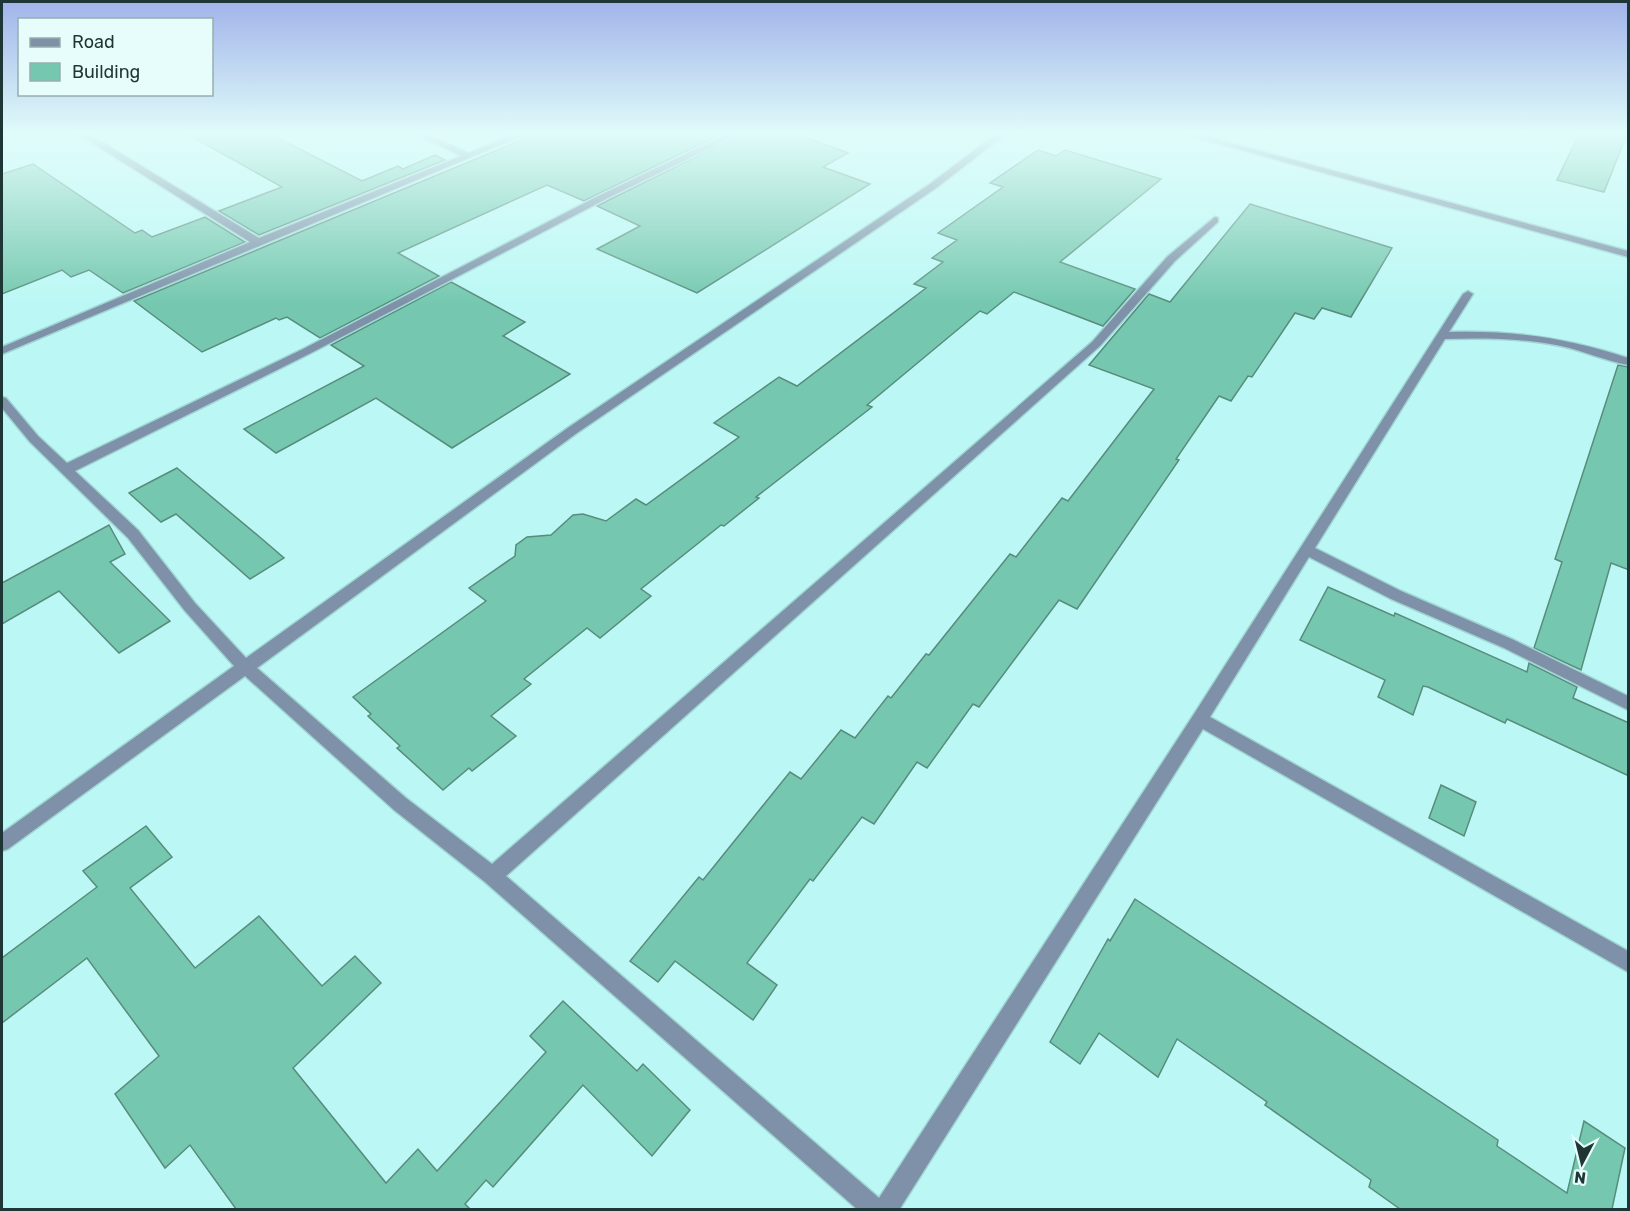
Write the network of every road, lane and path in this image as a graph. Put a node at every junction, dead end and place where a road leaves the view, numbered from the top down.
1 (174, 191) edge
2 (384, 191) edge
3 (617, 191) edge
4 (926, 191) edge
5 (1395, 191) edge
6 (1215, 220) dead end
7 (258, 242) junction
8 (1629, 254) edge
9 (1468, 294) dead end
10 (1442, 336) junction
11 (2, 351) edge
12 (1629, 362) edge
13 (2, 400) edge
14 (65, 470) junction
15 (1307, 550) junction
16 (245, 667) junction
17 (1629, 703) edge
18 (1200, 719) junction
19 (2, 843) edge
20 (492, 876) junction
21 (1629, 962) edge
22 (876, 1209) edge
23 (885, 1209) edge

1 - 7 street
2 - 7 street
3 - 14 street
4 - 16 street
5 - 8 street
6 - 20 street
7 - 11 street
9 - 10 street
10 - 12 street
10 - 15 street
13 - 14 street
14 - 16 street
15 - 17 street
15 - 18 street
16 - 19 street
16 - 20 street
18 - 21 street
18 - 23 street
20 - 22 street

